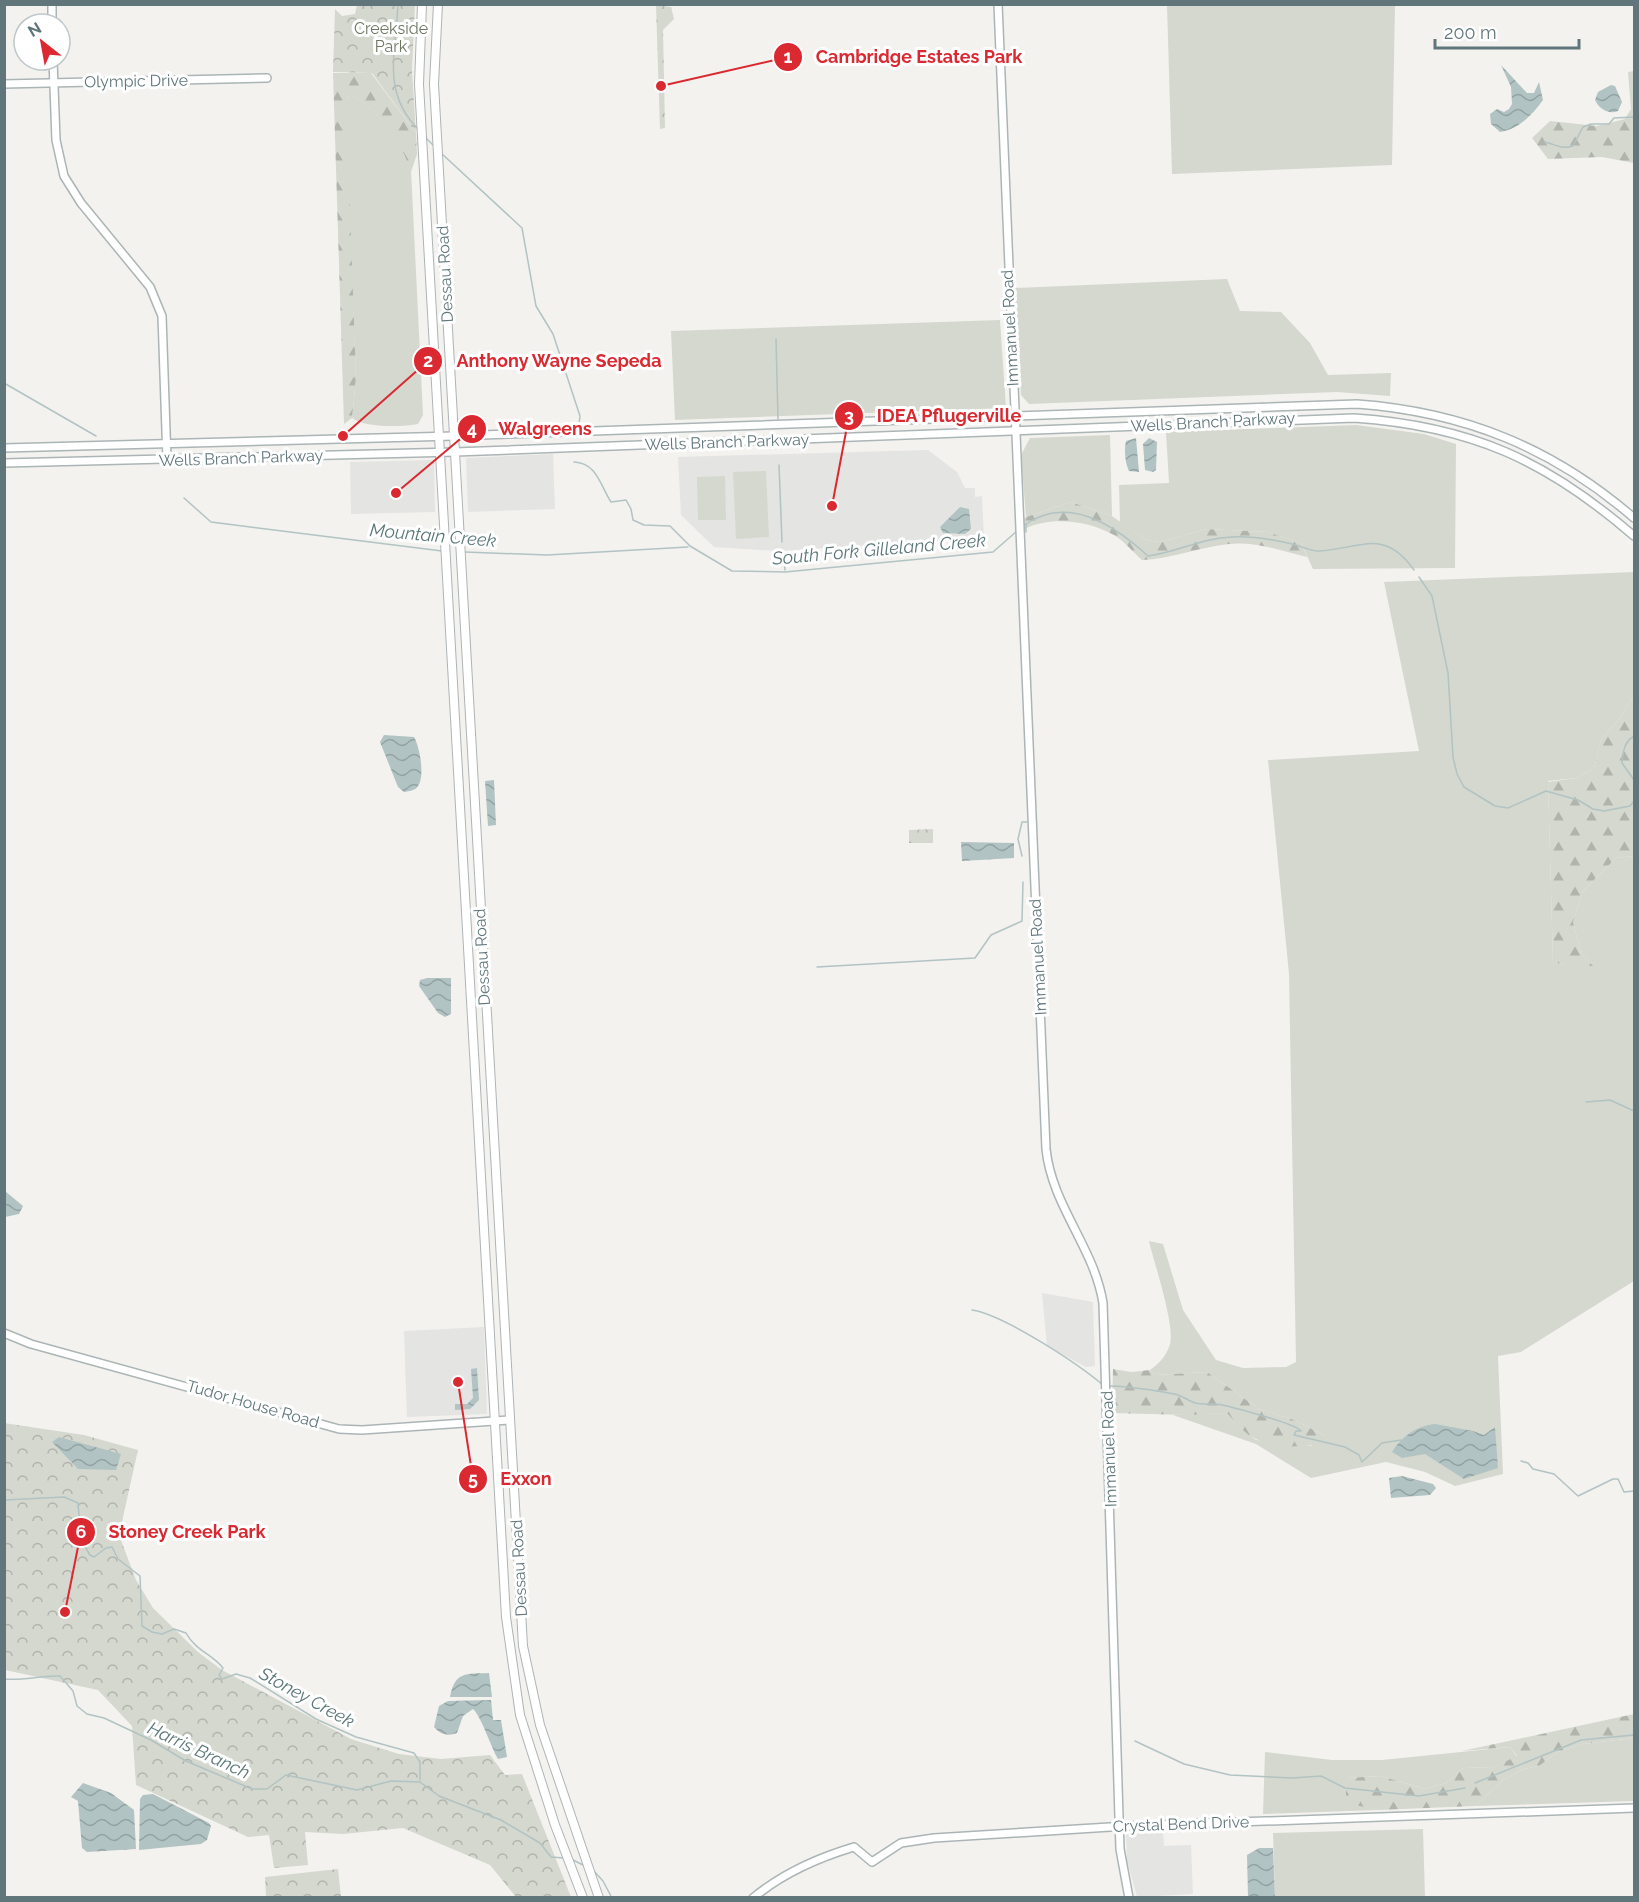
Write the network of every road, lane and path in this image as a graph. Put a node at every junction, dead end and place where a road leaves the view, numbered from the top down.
1 (422, 4) edge
2 (438, 4) edge
3 (998, 4) edge
4 (54, 72) edge
5 (267, 78) dead end
6 (54, 83) junction
7 (4, 84) edge
8 (419, 84) junction
9 (434, 84) junction
10 (1014, 417) junction
11 (779, 425) junction
12 (668, 429) junction
13 (1015, 431) junction
14 (542, 433) junction
15 (454, 436) junction
16 (440, 437) junction
17 (352, 439) junction
18 (779, 440) junction
19 (167, 444) junction
20 (669, 444) junction
21 (4, 448) edge
22 (542, 449) junction
23 (440, 452) junction
24 (455, 452) junction
25 (353, 455) junction
26 (167, 460) junction
27 (4, 463) edge
28 (1635, 518) edge
29 (1635, 536) edge
30 (4, 1333) edge
31 (509, 1420) junction
32 (494, 1422) junction
33 (1635, 1808) edge
34 (1119, 1826) junction
35 (582, 1898) edge
36 (599, 1898) edge
37 (753, 1898) edge
38 (1129, 1898) edge

1 - 8 main road, Dessau Road
2 - 9 main road, Dessau Road
3 - 10 street, Immanuel Road
4 - 6 street
5 - 6 street, Olympic Drive
6 - 7 street, Olympic Drive
6 - 19 street
8 - 9 main road
8 - 16 main road, Dessau Road
9 - 15 main road, Dessau Road
10 - 11 street, Wells Branch Parkway
10 - 13 street, Immanuel Road
10 - 28 street, Wells Branch Parkway
11 - 12 street, Wells Branch Parkway
11 - 18 street
12 - 14 street, Wells Branch Parkway
12 - 20 street
13 - 18 street, Wells Branch Parkway
13 - 29 street, Wells Branch Parkway
13 - 34 street, Immanuel Road
14 - 15 street, Wells Branch Parkway
14 - 22 street
15 - 16 street, Wells Branch Parkway
15 - 24 main road, Dessau Road
16 - 17 street, Wells Branch Parkway
16 - 23 main road, Dessau Road
17 - 19 street, Wells Branch Parkway
17 - 25 street
18 - 20 street, Wells Branch Parkway
19 - 21 street, Wells Branch Parkway
19 - 26 street
20 - 22 street, Wells Branch Parkway
22 - 24 street, Wells Branch Parkway
23 - 24 street, Wells Branch Parkway
23 - 25 street, Wells Branch Parkway
23 - 32 main road, Dessau Road
24 - 31 main road, Dessau Road
25 - 26 street, Wells Branch Parkway
26 - 27 street, Wells Branch Parkway
30 - 32 street, Tudor House Road
31 - 32 street, Tudor House Road
31 - 36 main road, Dessau Road
32 - 35 main road, Dessau Road
33 - 34 street, Crystal Bend Drive
34 - 37 street, Crystal Bend Drive
34 - 38 street, Immanuel Road

